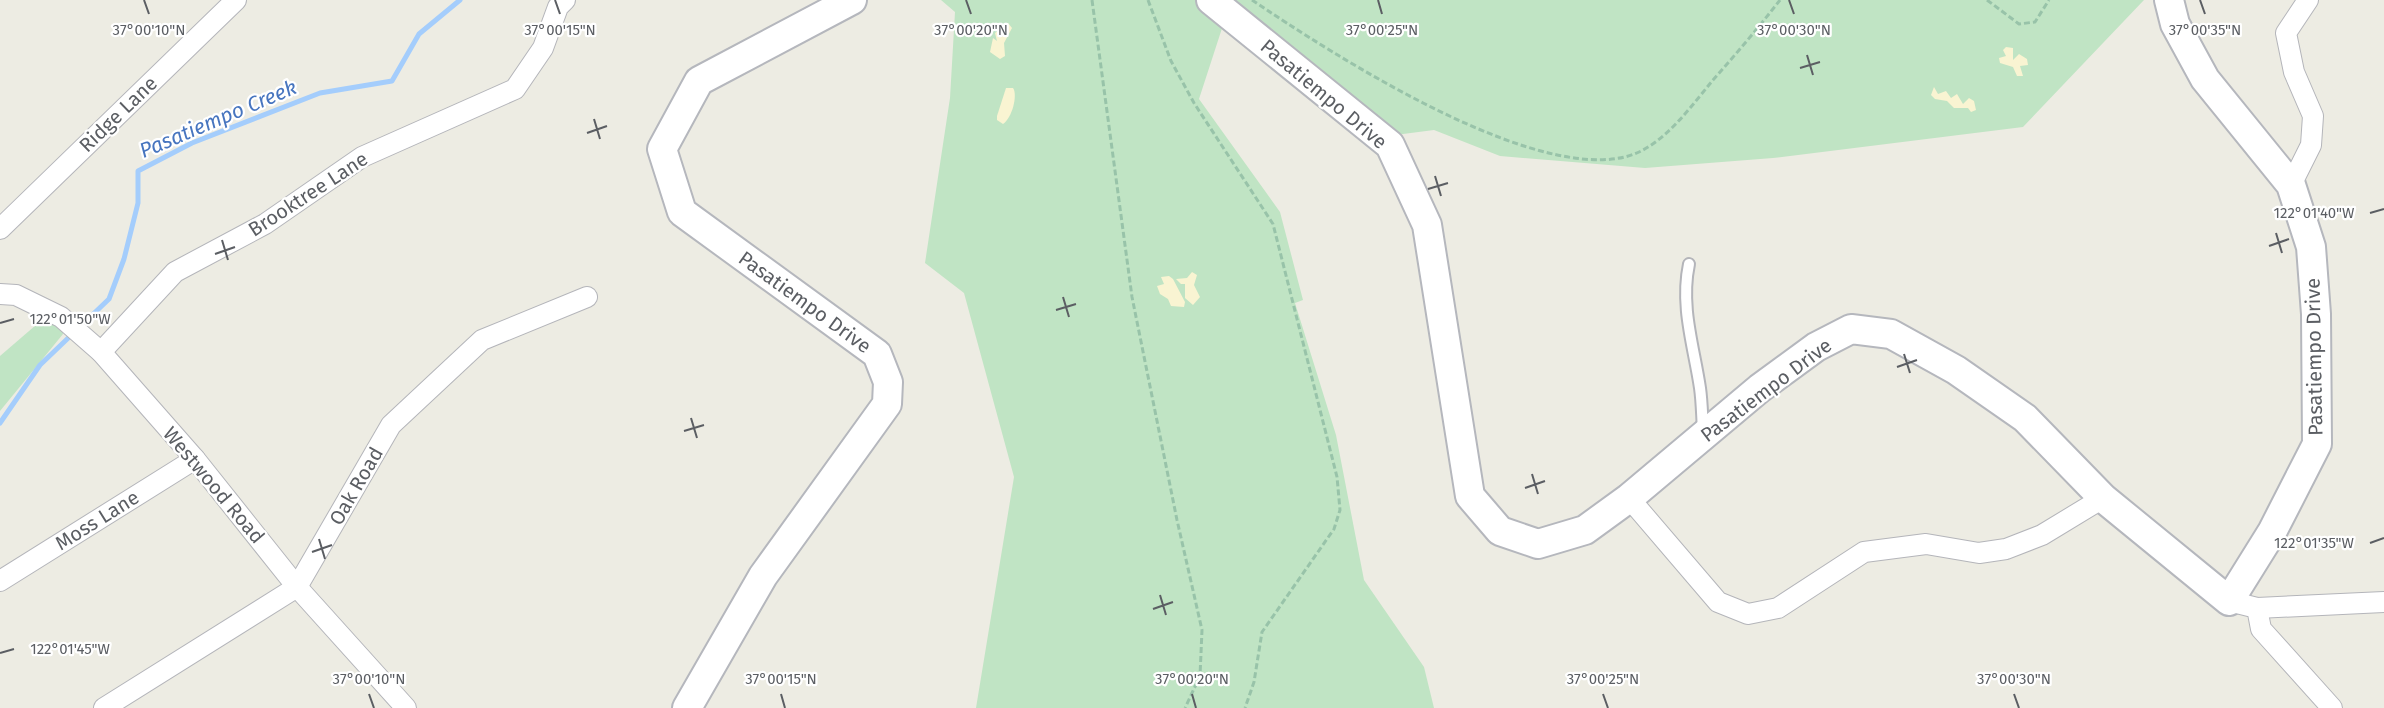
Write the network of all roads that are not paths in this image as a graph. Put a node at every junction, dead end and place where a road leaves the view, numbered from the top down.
1 (236, 0) edge
2 (565, 0) edge
3 (852, 0) edge
4 (1211, 0) edge
5 (2169, 0) edge
6 (2308, 0) edge
7 (2290, 185) junction
8 (0, 229) edge
9 (1689, 264) dead end
10 (0, 294) edge
11 (587, 297) dead end
12 (94, 346) junction
13 (1703, 436) junction
14 (195, 459) junction
15 (1629, 498) junction
16 (2103, 498) junction
17 (0, 581) edge
18 (297, 587) junction
19 (2229, 601) junction
20 (2384, 602) edge
21 (2257, 608) junction
22 (104, 708) edge
23 (406, 708) edge
24 (687, 708) edge
25 (2332, 708) edge

1 - 8 street, Ridge Lane
2 - 12 street, Brooktree Lane
3 - 24 street, Pasatiempo Drive
4 - 15 street, Pasatiempo Drive
5 - 7 street, Pasatiempo Drive
6 - 7 street
7 - 19 street, Pasatiempo Drive
9 - 13 lane
10 - 12 street, Westwood Road
11 - 18 street, Oak Road
12 - 14 street, Westwood Road
13 - 15 street, Pasatiempo Drive
13 - 16 street, Pasatiempo Drive
14 - 17 street, Moss Lane
14 - 18 street, Westwood Road
15 - 16 street
16 - 19 street, Pasatiempo Drive
18 - 22 street, Oak Road
18 - 23 street, Westwood Road
19 - 21 street
20 - 21 street
21 - 25 street

